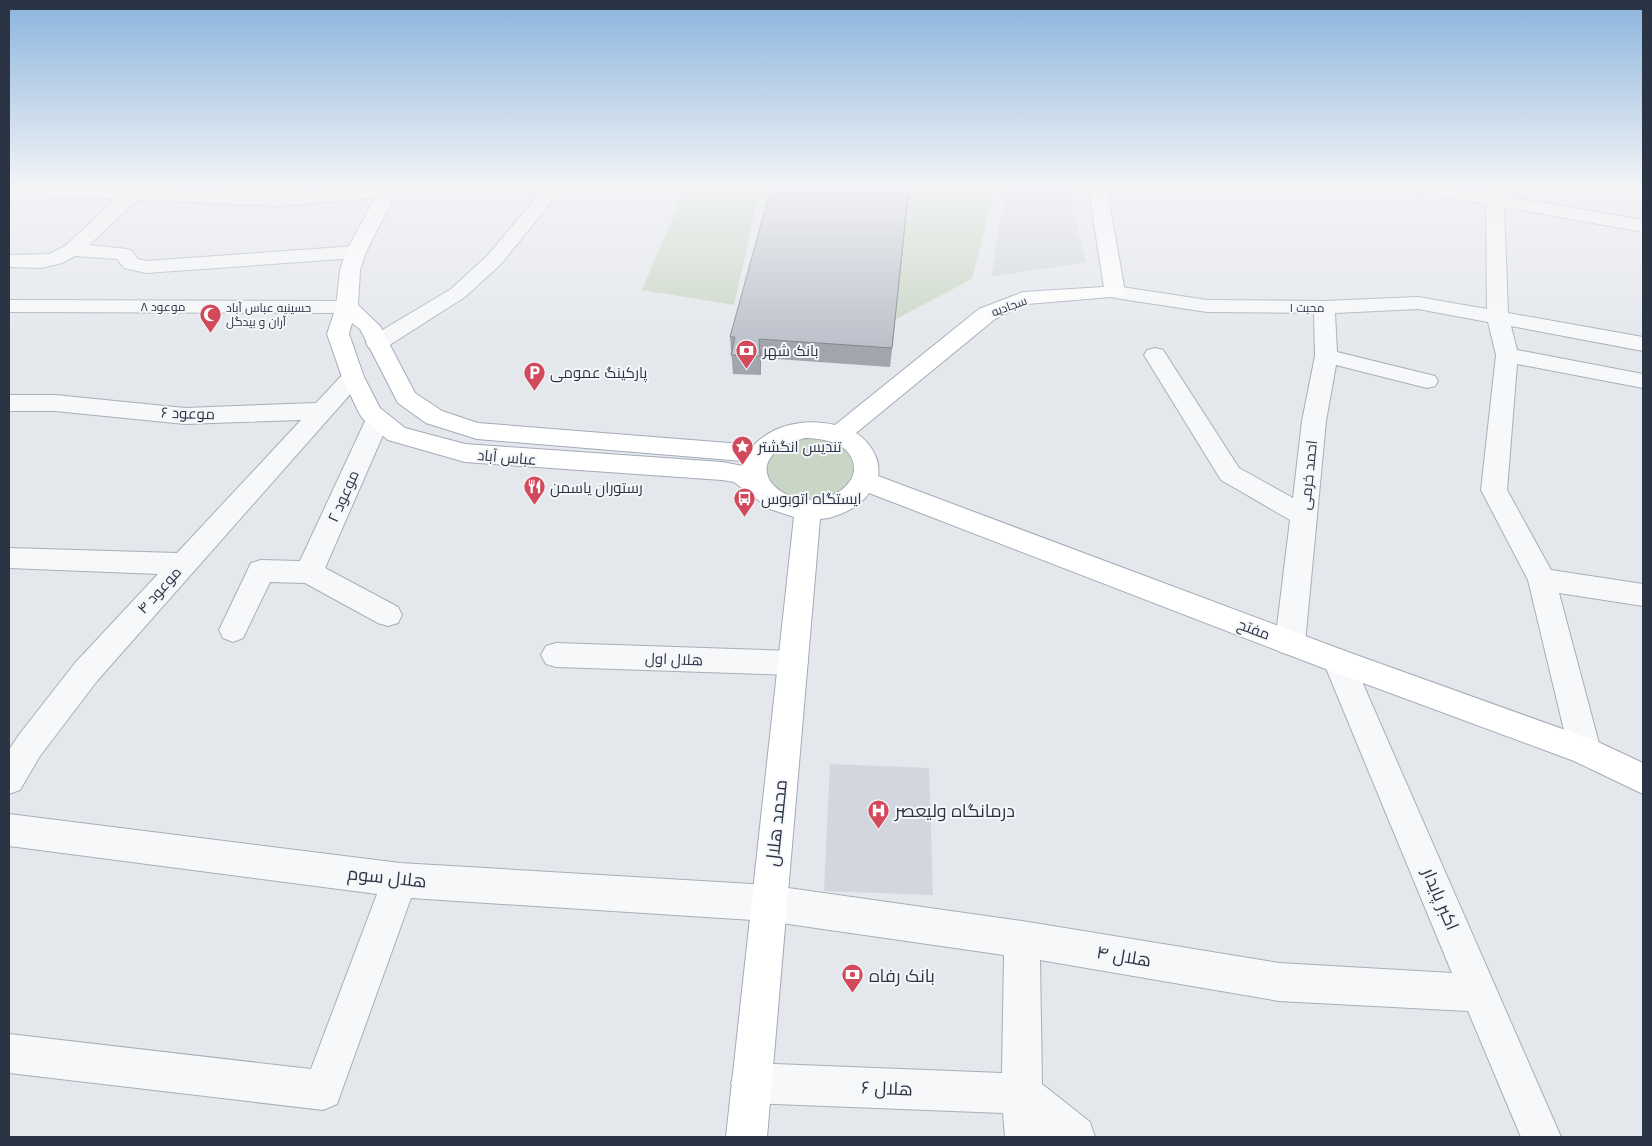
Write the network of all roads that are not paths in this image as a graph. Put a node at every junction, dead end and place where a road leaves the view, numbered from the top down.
1 (85, 238) edge
2 (363, 238) edge
3 (512, 238) edge
4 (1106, 238) edge
5 (1495, 238) edge
6 (72, 250) junction
7 (356, 252) junction
8 (9, 261) edge
9 (1114, 292) junction
10 (9, 306) edge
11 (347, 307) junction
12 (1324, 307) junction
13 (1498, 319) junction
14 (377, 343) junction
15 (1643, 344) edge
16 (1507, 354) junction
17 (1156, 355) dead end
18 (1326, 356) junction
19 (353, 377) junction
20 (1427, 381) dead end
21 (1643, 381) edge
22 (9, 404) edge
23 (322, 411) junction
24 (378, 419) junction
25 (838, 434) junction
26 (758, 454) junction
27 (865, 481) junction
28 (761, 490) junction
29 (808, 510) junction
30 (1304, 516) junction
31 (9, 558) edge
32 (183, 564) junction
33 (308, 572) junction
34 (1542, 580) junction
35 (1643, 595) edge
36 (388, 615) dead end
37 (233, 630) dead end
38 (1290, 643) junction
39 (556, 656) dead end
40 (1338, 661) junction
41 (793, 663) junction
42 (1585, 751) junction
43 (9, 779) edge
44 (1643, 779) edge
45 (9, 830) edge
46 (400, 880) junction
47 (768, 903) junction
48 (1022, 939) junction
49 (1481, 993) junction
50 (9, 1054) edge
51 (751, 1082) junction
52 (1022, 1094) junction
53 (746, 1137) edge
54 (1025, 1137) edge
55 (1075, 1137) edge
56 (1541, 1137) edge

1 - 6 street
2 - 7 main road, عباس آباد
3 - 14 street
4 - 9 main road
5 - 13 street
6 - 7 street
6 - 8 street
7 - 11 main road, عباس آباد
9 - 12 street, محبت ۱
9 - 25 main road, سجادیه
10 - 11 street, موعود ۸
11 - 14 main road, عباس آباد
11 - 19 main road, عباس آباد
12 - 13 street, محبت ۱
12 - 18 street, احمد خرمی
13 - 15 street, محبت ۱
13 - 16 street
14 - 26 main road, عباس آباد
16 - 21 street
16 - 34 street
17 - 30 street
18 - 20 street
18 - 30 street, احمد خرمی
19 - 23 street, موعود ۴
19 - 24 main road, عباس آباد
22 - 23 street, موعود ۶
23 - 32 street, موعود ۴
24 - 28 main road, عباس آباد
24 - 33 street, موعود ۲
25 - 26 main road
25 - 27 main road
26 - 28 main road
27 - 29 main road
27 - 38 main road, مفتح
28 - 29 main road
29 - 41 main road, محمد هلال
30 - 38 street, احمد خرمی
31 - 32 street
32 - 43 street, موعود ۴
33 - 36 street
33 - 37 street
34 - 35 street
34 - 42 street
38 - 40 main road, مفتح
39 - 41 street, هلال اول
40 - 42 main road, مفتح
40 - 49 street, اکبر پایدار
41 - 47 main road, محمد هلال
42 - 44 main road, مفتح
45 - 46 street, هلال سوم
46 - 47 street, هلال سوم
46 - 50 street
47 - 48 street, هلال ۴
47 - 51 main road, محمد هلال
48 - 49 street, هلال ۴
48 - 52 street
49 - 56 street, اکبر پایدار
51 - 52 street, هلال ۶
51 - 53 main road, محمد هلال
52 - 54 street
52 - 55 street

